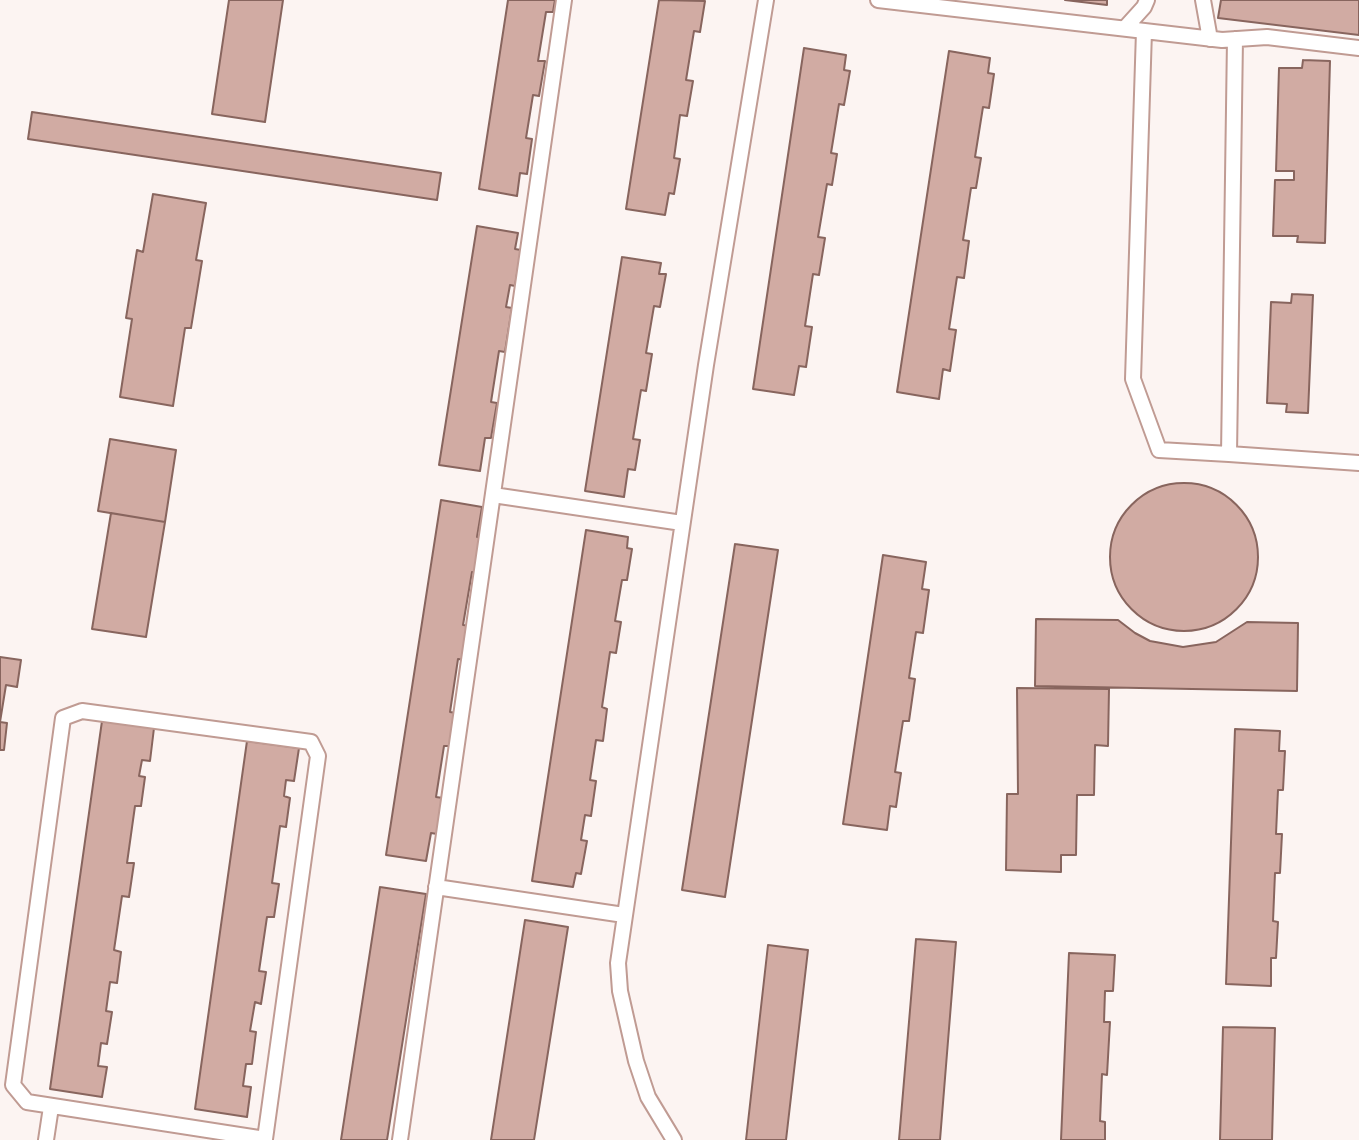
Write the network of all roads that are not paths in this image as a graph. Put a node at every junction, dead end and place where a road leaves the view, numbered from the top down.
1 (564, 0) edge
2 (766, 0) edge
3 (878, 0) edge
4 (1147, 0) edge
5 (1203, 0) edge
6 (1125, 28) junction
7 (1144, 31) junction
8 (1210, 38) junction
9 (1235, 39) junction
10 (1359, 48) edge
11 (1229, 454) junction
12 (1359, 463) edge
13 (493, 495) junction
14 (682, 523) junction
15 (436, 887) junction
16 (624, 915) junction
17 (51, 1107) junction
18 (47, 1140) edge
19 (265, 1140) edge
20 (400, 1140) edge
21 (674, 1140) edge

1 - 13 lane
2 - 14 lane
3 - 6 lane
4 - 6 lane
5 - 8 lane
6 - 7 lane
7 - 8 lane
7 - 11 lane
8 - 9 lane
9 - 10 lane
9 - 11 lane
11 - 12 lane
13 - 14 lane
13 - 15 lane
14 - 16 lane
15 - 16 lane
15 - 20 lane
16 - 21 lane
17 - 18 lane
17 - 19 lane
17 - 19 lane

